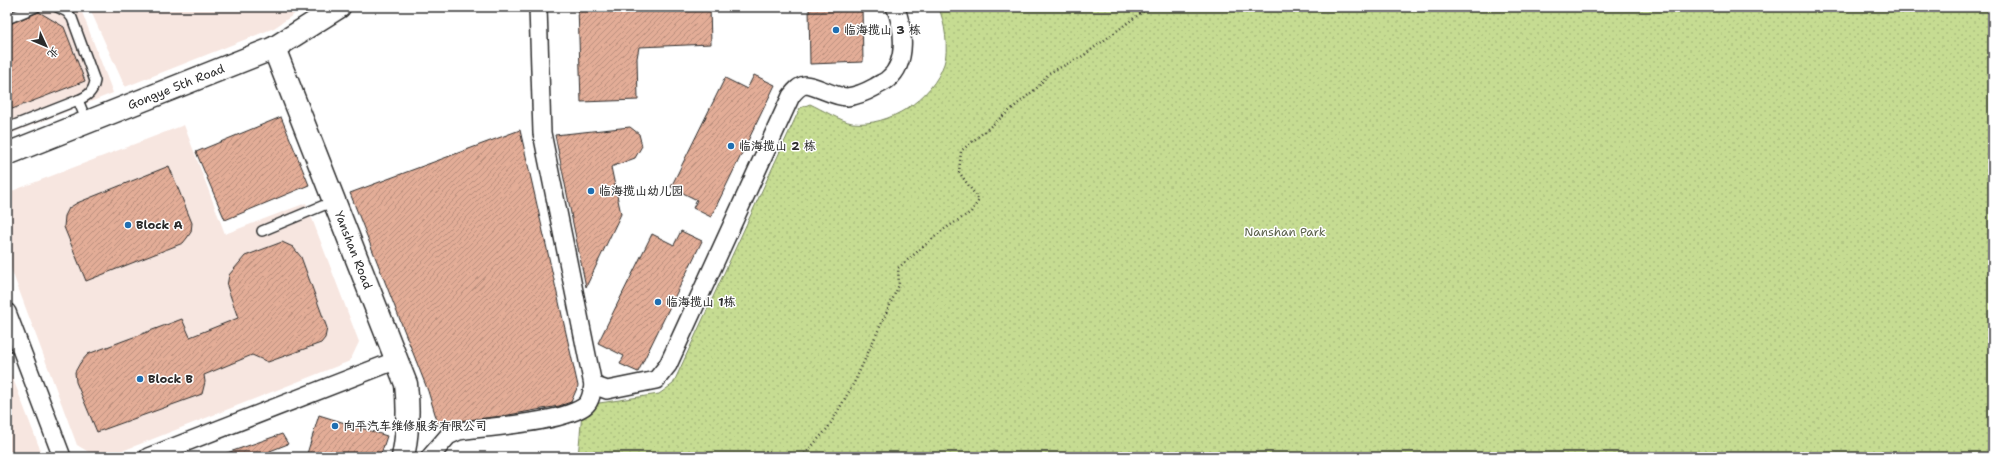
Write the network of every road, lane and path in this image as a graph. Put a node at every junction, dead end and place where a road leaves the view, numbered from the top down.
1 (36, 7) edge
2 (57, 7) edge
3 (339, 7) edge
4 (538, 7) edge
5 (895, 7) edge
6 (1149, 7) edge
7 (7, 19) edge
8 (274, 48) junction
9 (78, 100) junction
10 (87, 122) junction
11 (7, 128) edge
12 (7, 154) edge
13 (334, 201) junction
14 (262, 231) dead end
15 (7, 312) edge
16 (397, 360) junction
17 (593, 385) junction
18 (62, 457) edge
19 (148, 457) edge
20 (403, 457) edge
21 (430, 457) edge
22 (802, 457) edge

1 - 7 lane
2 - 9 lane
3 - 8 street, Gongye 5th Road
4 - 17 street
5 - 17 street
6 - 22 path
8 - 10 street, Gongye 5th Road
8 - 13 street, Yanshan Road
9 - 10 lane
9 - 11 lane
10 - 12 street, Gongye 5th Road
13 - 14 lane
13 - 16 street, Yanshan Road
15 - 18 street
16 - 19 street
16 - 20 street, Yanshan Road
17 - 21 street

